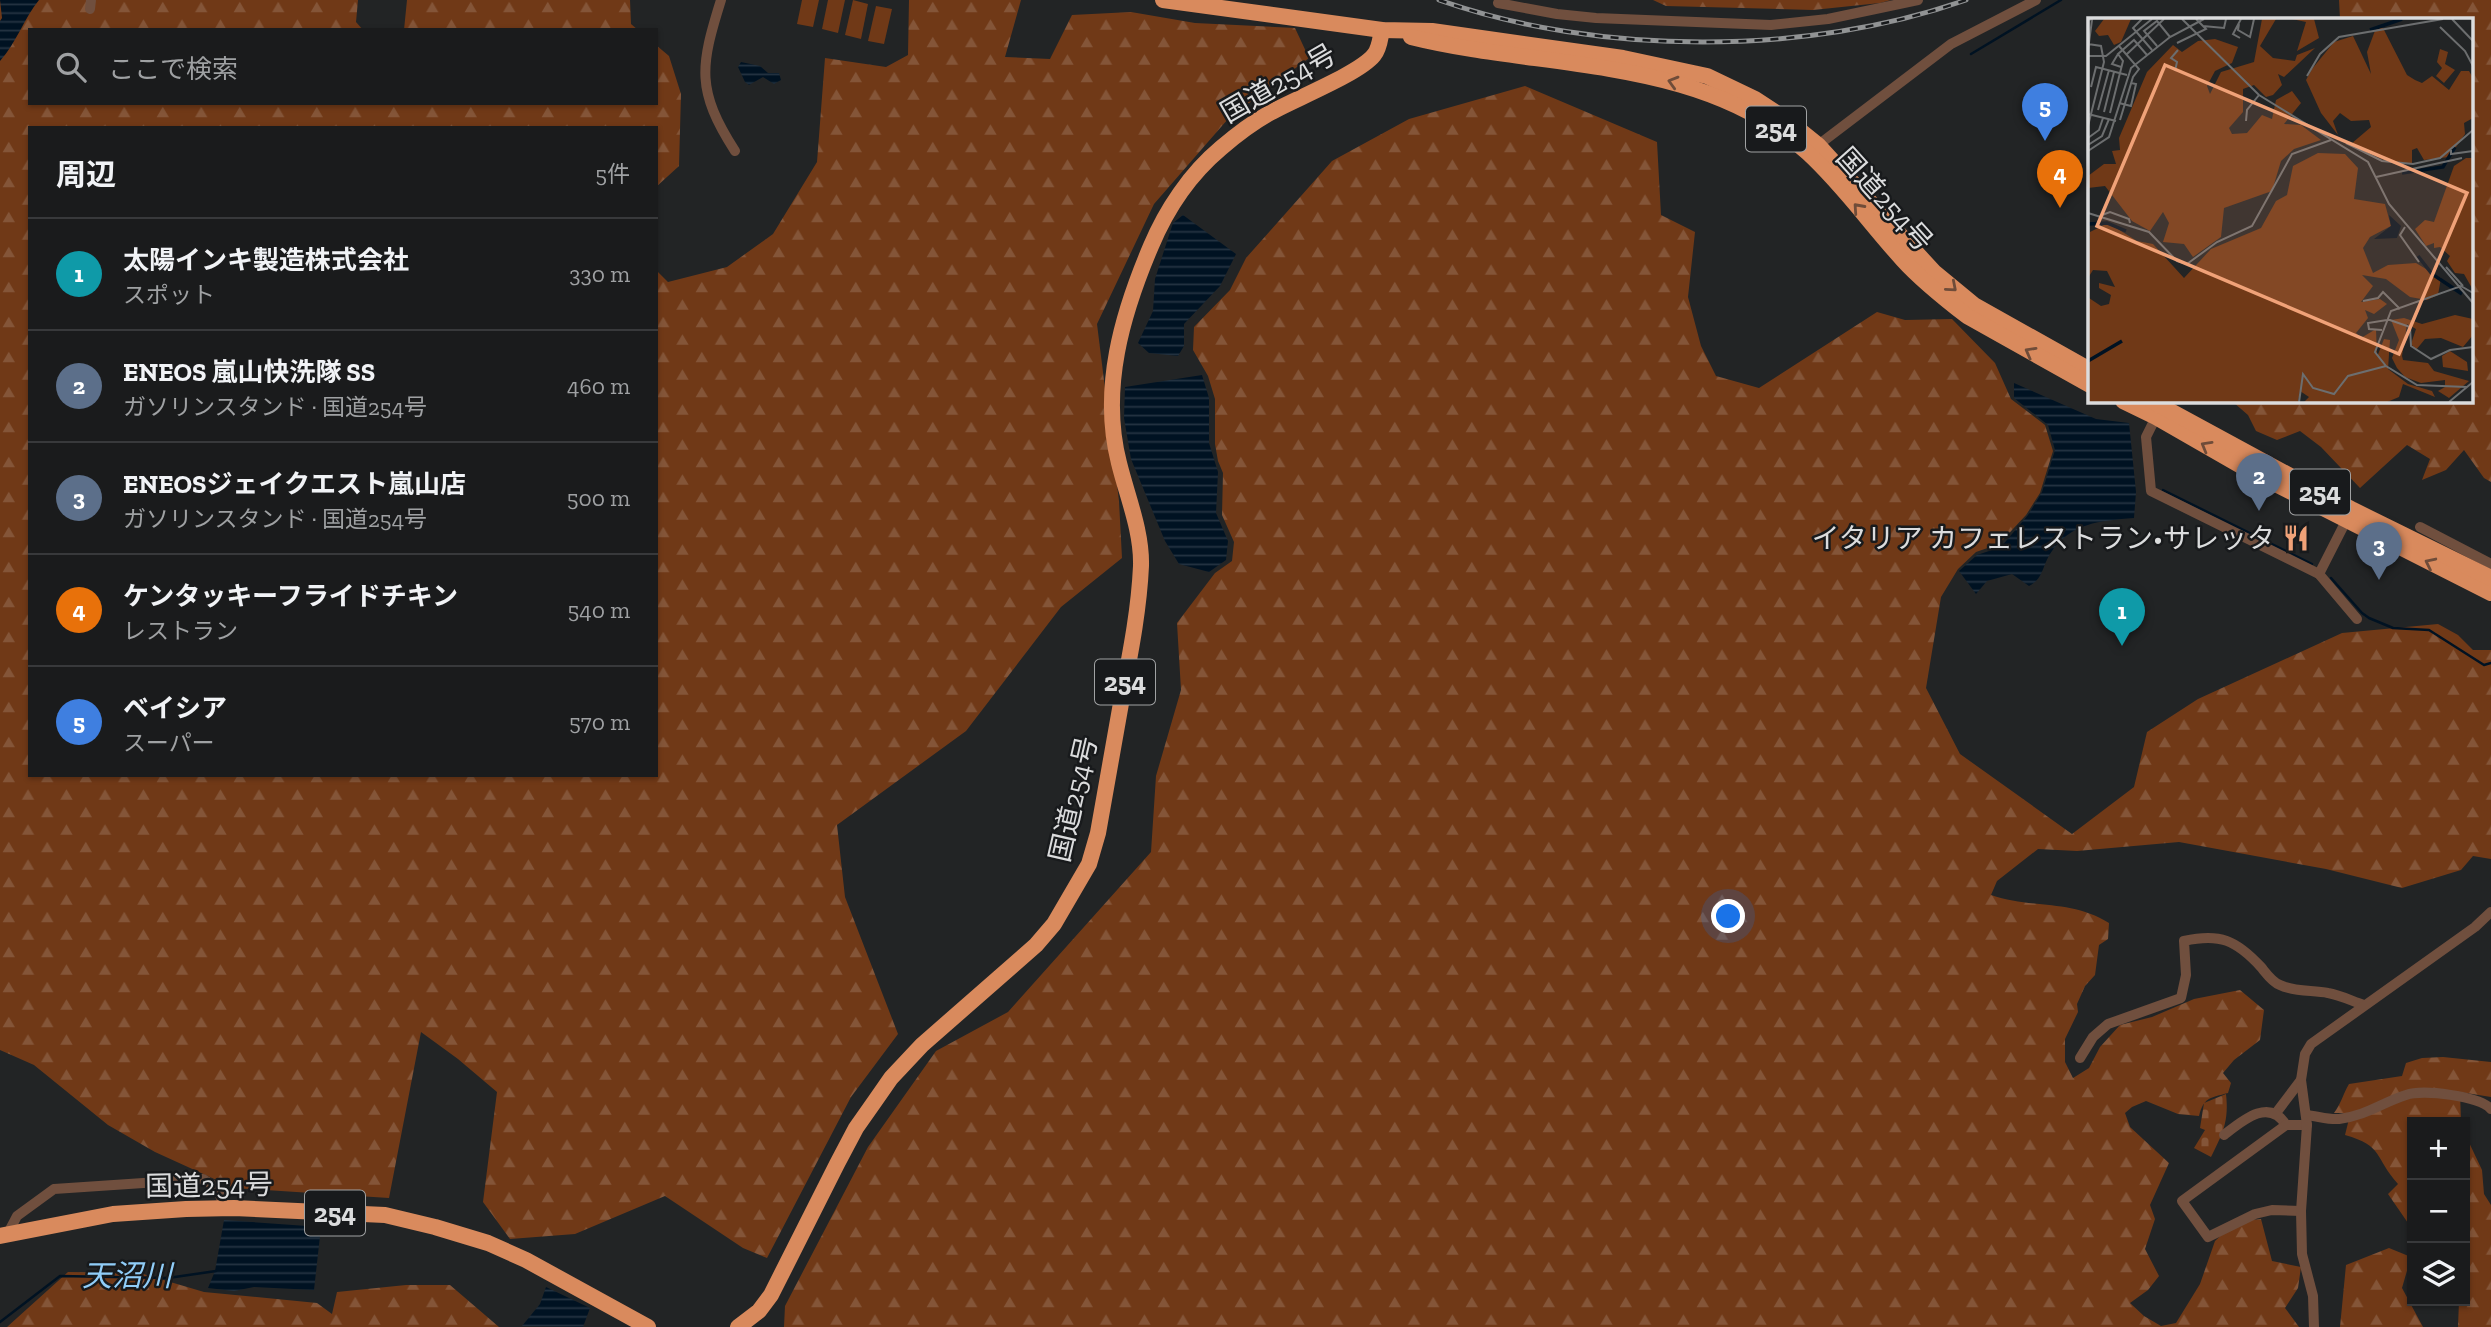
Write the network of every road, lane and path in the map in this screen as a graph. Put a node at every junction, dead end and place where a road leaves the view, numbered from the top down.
1 (721, 0) edge
2 (1163, 0) edge
3 (1917, 0) edge
4 (2036, 0) edge
5 (1498, 3) dead end
6 (1382, 30) junction
7 (1813, 149) junction
8 (735, 151) dead end
9 (2088, 369) edge
10 (2088, 384) edge
11 (2127, 402) edge
12 (2154, 409) edge
13 (2346, 521) junction
14 (2420, 527) dead end
15 (2490, 571) edge
16 (2319, 574) junction
17 (2491, 593) edge
18 (2357, 619) dead end
19 (2491, 912) edge
20 (2364, 1005) junction
21 (2080, 1058) dead end
22 (2301, 1080) junction
23 (2491, 1109) edge
24 (2276, 1113) junction
25 (2307, 1120) junction
26 (2286, 1125) junction
27 (2224, 1135) dead end
28 (225, 1208) junction
29 (2301, 1211) junction
30 (3, 1235) edge
31 (648, 1327) edge
32 (738, 1327) edge
33 (2314, 1327) edge

1 - 8 street
2 - 6 highway, 254
3 - 5 street
4 - 7 street
6 - 7 highway, 国道254号 / 254
6 - 32 highway, 国道254号 / 254
7 -> 9 highway, 国道254号 / 254
10 -> 7 highway, 国道254号 / 254
11 - 12 highway, 254
13 -> 12 highway, 254
12 - 15 highway, 254
12 - 16 street
13 - 16 street
17 -> 13 highway, 254
14 - 15 street
16 - 18 street
19 - 20 street
20 - 21 street
20 - 22 street
22 - 24 street
22 - 25 street
23 - 25 street
24 - 26 street
24 - 27 street
25 - 26 street
25 - 29 street
26 - 29 street
28 - 30 highway, 国道254号 / 254
28 - 30 street
28 - 31 highway, 国道254号 / 254
29 - 33 street

